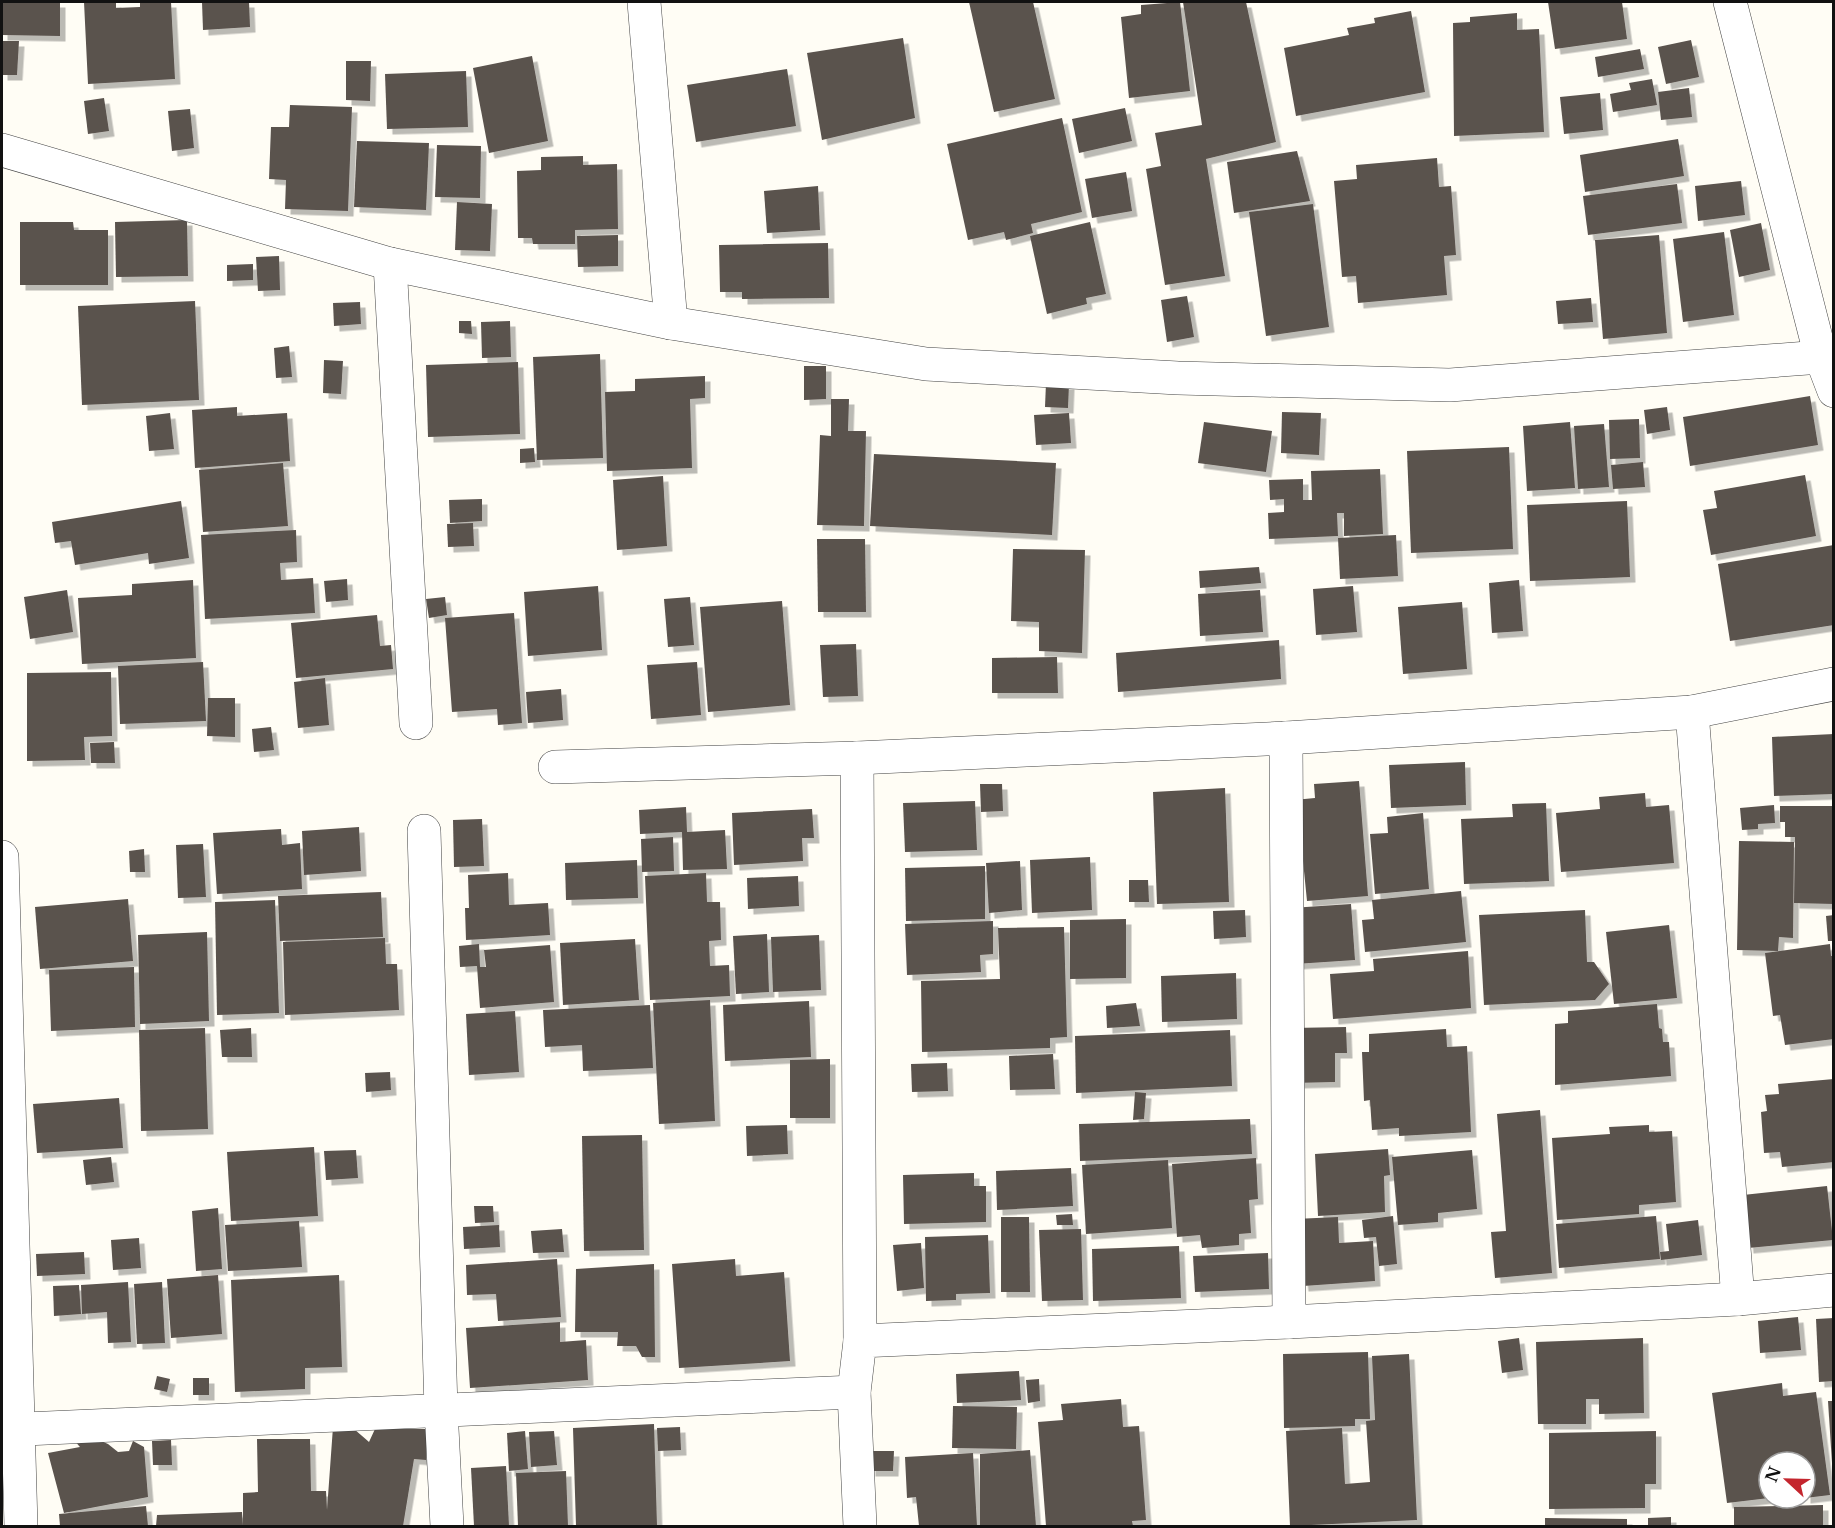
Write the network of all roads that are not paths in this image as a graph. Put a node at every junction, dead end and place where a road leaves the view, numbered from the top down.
1 (644, 2) edge
2 (1730, 2) edge
3 (2, 150) edge
4 (390, 264) junction
5 (671, 323) junction
6 (1821, 357) junction
7 (1833, 391) edge
8 (1833, 684) edge
9 (1692, 712) junction
10 (416, 723) dead end
11 (1286, 738) junction
12 (857, 758) junction
13 (555, 767) dead end
14 (424, 831) dead end
15 (2, 856) edge
16 (1833, 1290) edge
17 (1738, 1299) junction
18 (1289, 1322) junction
19 (860, 1341) junction
20 (854, 1392) junction
21 (441, 1409) junction
22 (10, 1429) edge
23 (21, 1527) edge
24 (447, 1527) edge
25 (860, 1527) edge

1 - 5 street
2 - 6 street
3 - 4 street
4 - 5 street
4 - 10 street
5 - 6 street
6 - 7 street
8 - 9 street
9 - 11 street
9 - 17 street
11 - 12 street
11 - 18 street
12 - 13 street
12 - 19 street
14 - 21 street
15 - 22 street
16 - 17 street
17 - 18 street
18 - 19 street
19 - 20 street
20 - 21 street
20 - 25 street
21 - 22 street
21 - 24 street
22 - 23 street

